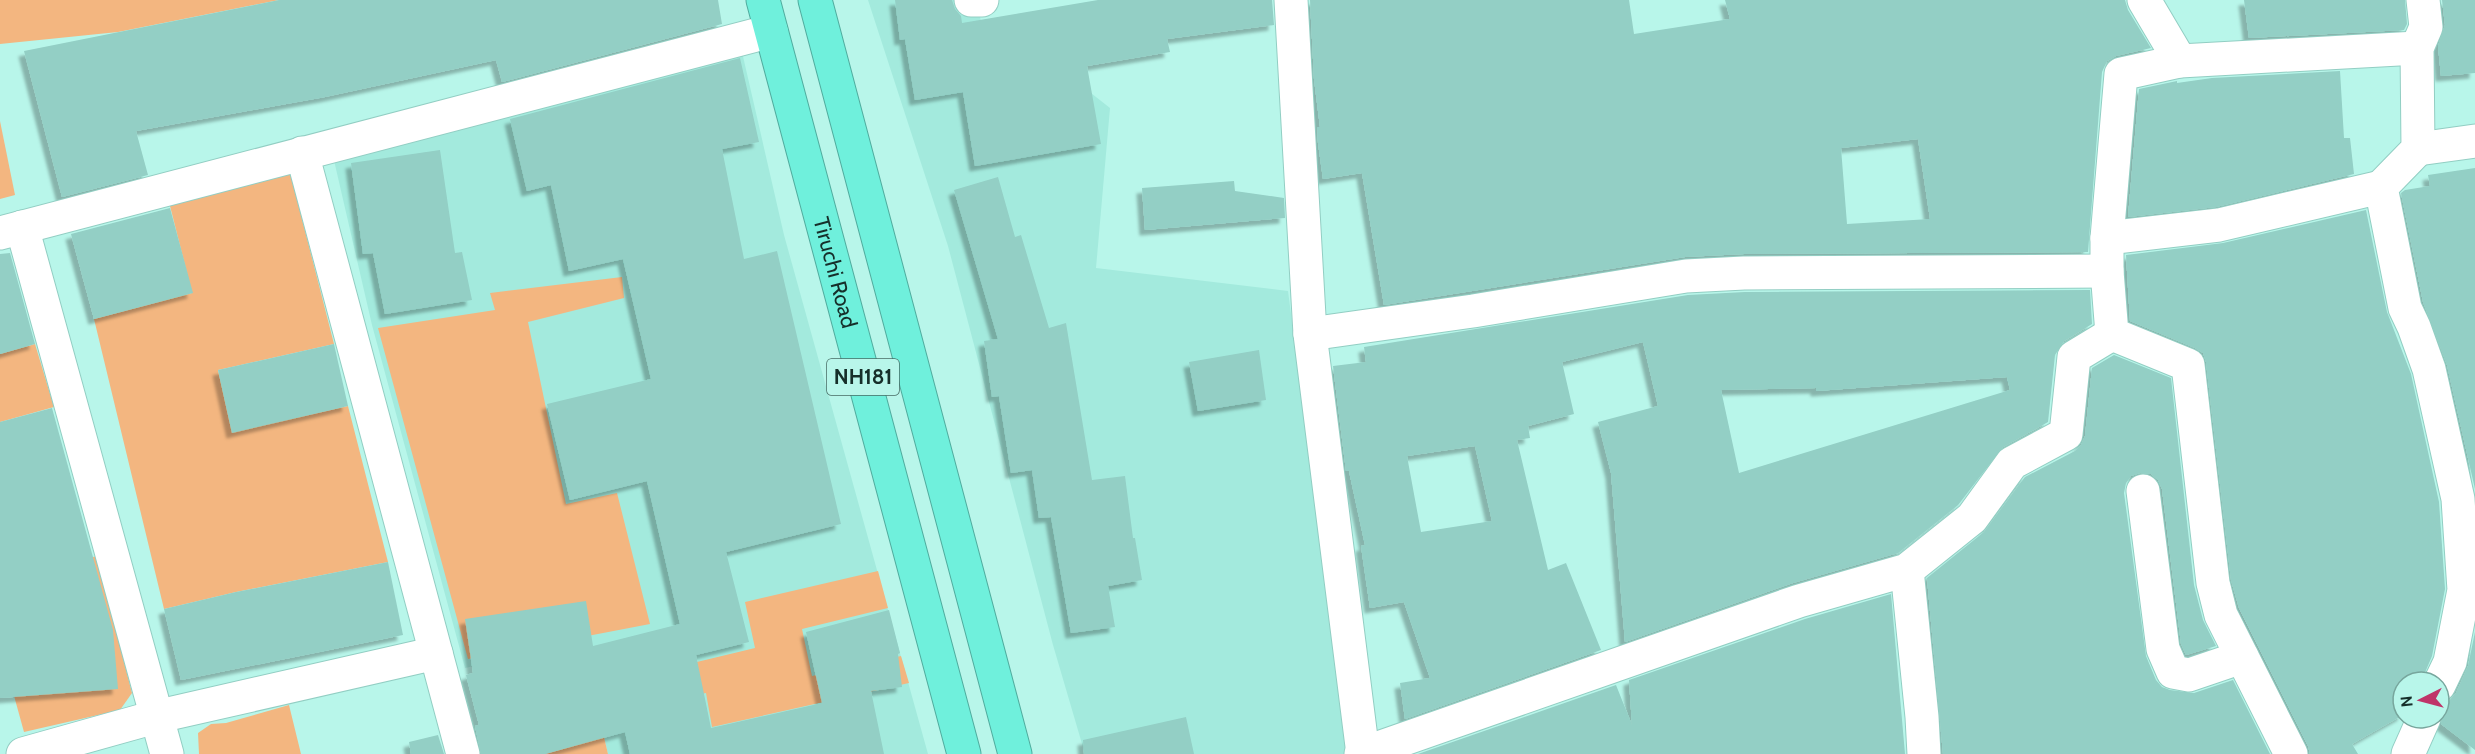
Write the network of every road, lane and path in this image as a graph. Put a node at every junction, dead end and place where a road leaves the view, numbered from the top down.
1 (763, 0) edge
2 (815, 0) edge
3 (971, 0) edge
4 (982, 0) edge
5 (1291, 0) edge
6 (2144, 0) edge
7 (2423, 0) edge
8 (771, 31) junction
9 (2417, 48) junction
10 (2180, 61) junction
11 (2475, 141) edge
12 (2418, 149) junction
13 (302, 153) junction
14 (2381, 187) junction
15 (11, 230) edge
16 (2107, 238) junction
17 (2107, 271) junction
18 (1310, 334) junction
19 (2112, 334) junction
20 (2144, 491) dead end
21 (948, 500) junction
22 (900, 515) junction
23 (1907, 570) junction
24 (436, 652) junction
25 (2242, 657) junction
26 (2446, 670) edge
27 (155, 717) junction
28 (2419, 730) edge
29 (22, 754) edge
30 (167, 754) edge
31 (463, 754) edge
32 (964, 754) edge
33 (1016, 754) edge
34 (1363, 754) edge
35 (1924, 754) edge
36 (2291, 754) edge
37 (2408, 754) edge

1 - 8 highway, Tiruchi Road / NH181
2 - 21 highway, NH181
3 - 4 street
5 - 18 street
6 - 10 street
7 - 9 street
8 - 13 street
8 - 22 highway, Tiruchi Road / NH181
9 - 10 street
9 - 12 street
10 - 16 street
11 - 12 street
12 - 14 street
13 - 15 street
13 - 24 street
14 - 16 street
14 - 26 street
15 - 27 street
16 - 17 street
17 - 18 street
17 - 19 street
18 - 34 street
19 - 23 street
19 - 25 street
20 - 25 street
21 - 22 highway
21 - 33 highway, NH181
22 - 32 highway, Tiruchi Road / NH181
23 - 34 street
23 - 35 street
24 - 27 street
24 - 31 street
25 - 36 street
27 - 29 street
27 - 30 street
28 - 37 street

